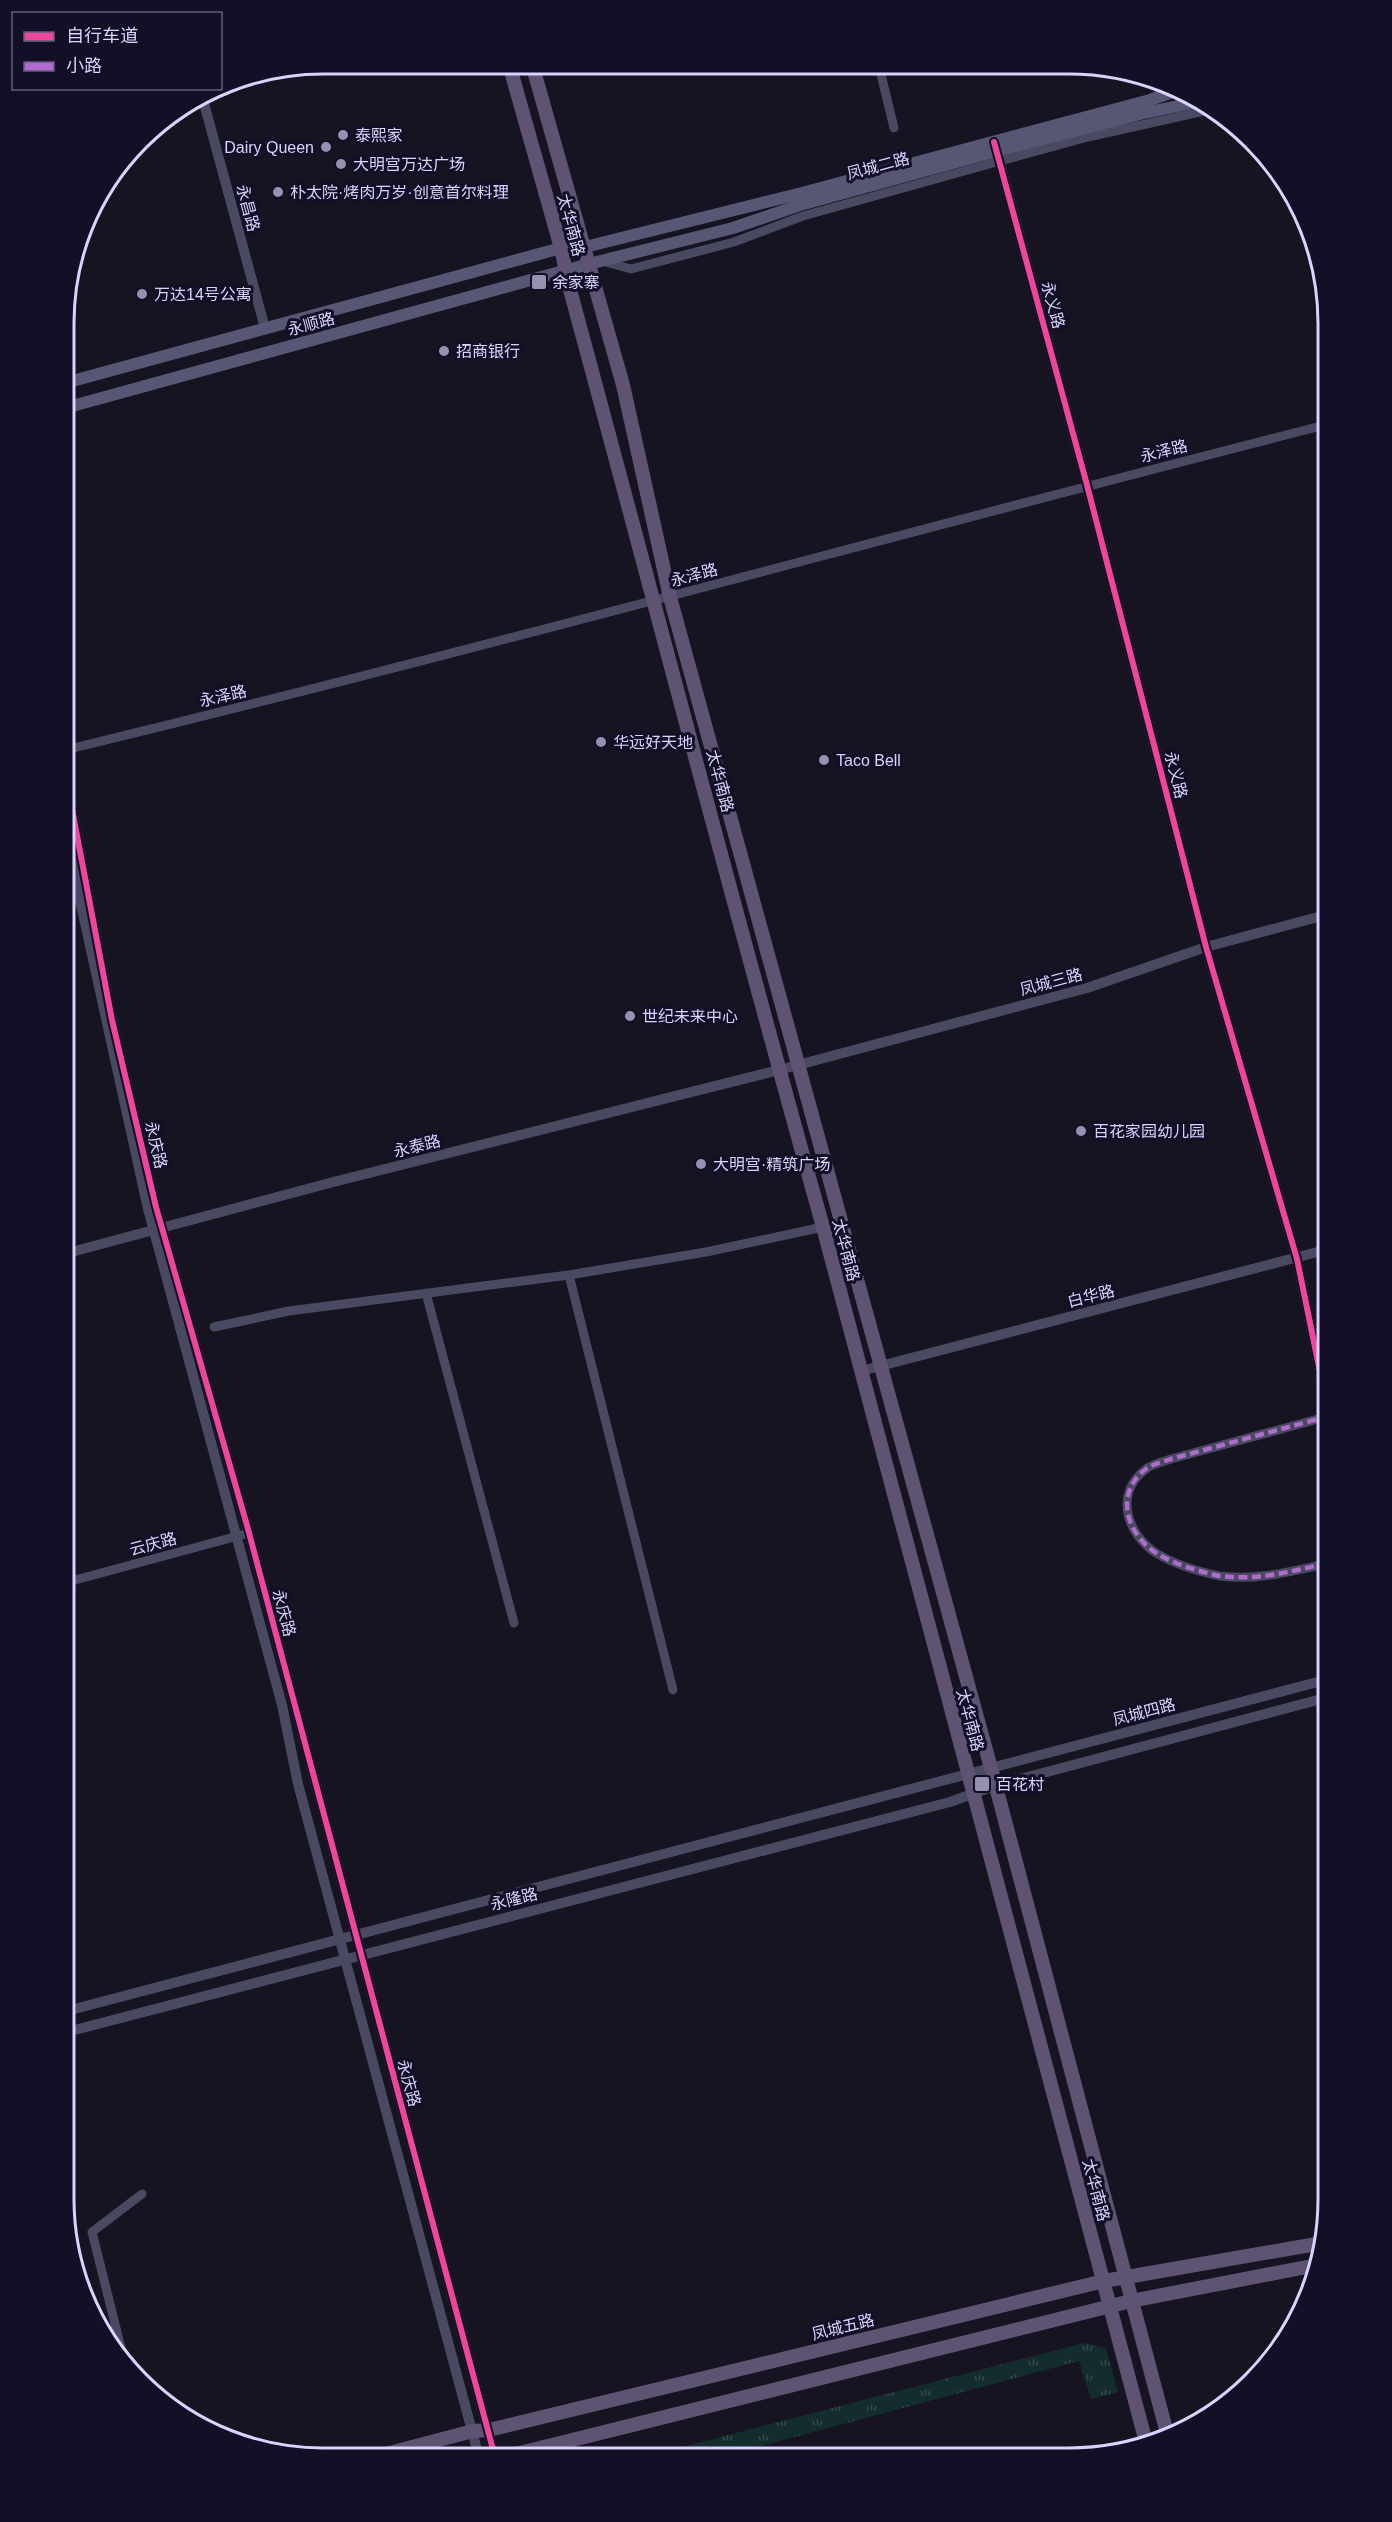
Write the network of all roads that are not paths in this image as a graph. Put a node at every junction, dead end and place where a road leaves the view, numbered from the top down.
1 (512, 74) edge
2 (535, 74) edge
3 (881, 74) edge
4 (1168, 94) edge
5 (204, 104) edge
6 (1188, 104) edge
7 (1202, 111) edge
8 (894, 128) dead end
9 (997, 151) junction
10 (585, 247) junction
11 (561, 249) junction
12 (596, 263) junction
13 (566, 272) junction
14 (265, 328) junction
15 (74, 381) edge
16 (74, 406) edge
17 (1318, 427) edge
18 (1088, 485) junction
19 (670, 597) junction
20 (655, 602) junction
21 (74, 748) edge
22 (74, 819) edge
23 (74, 879) edge
24 (1318, 917) edge
25 (1206, 947) junction
26 (798, 1065) junction
27 (779, 1070) junction
28 (823, 1227) junction
29 (158, 1228) junction
30 (74, 1251) edge
31 (1318, 1252) edge
32 (1297, 1259) junction
33 (569, 1275) junction
34 (426, 1293) junction
35 (214, 1327) dead end
36 (1318, 1362) edge
37 (880, 1365) junction
38 (861, 1371) junction
39 (1318, 1419) edge
40 (249, 1533) junction
41 (236, 1537) junction
42 (1318, 1565) edge
43 (74, 1580) edge
44 (514, 1623) dead end
45 (1318, 1682) edge
46 (674, 1690) dead end
47 (1318, 1700) edge
48 (991, 1768) junction
49 (968, 1776) junction
50 (994, 1785) junction
51 (973, 1795) junction
52 (356, 1933) junction
53 (340, 1937) junction
54 (361, 1954) junction
55 (346, 1958) junction
56 (74, 2009) edge
57 (74, 2030) edge
58 (142, 2194) dead end
59 (1314, 2244) edge
60 (1309, 2267) edge
61 (1125, 2279) junction
62 (1104, 2281) junction
63 (1131, 2301) junction
64 (1109, 2307) junction
65 (120, 2345) edge
66 (489, 2430) junction
67 (1166, 2430) edge
68 (473, 2431) junction
69 (1144, 2437) edge
70 (408, 2448) edge
71 (477, 2448) edge
72 (493, 2448) edge
73 (540, 2448) edge

1 - 11 main road, 太华南路
2 - 10 main road, 太华南路
3 - 8 street
4 - 9 main road, 凤城二路
5 - 14 street, 永昌路
6 - 9 main road, 凤城二路
7 - 9 street
9 - 10 main road, 凤城二路
9 - 12 main road, 凤城二路
9 - 18 street, 永义路
10 - 11 main road, 凤城二路
10 - 12 main road, 太华南路
11 - 13 main road, 太华南路
11 - 14 main road, 永顺路
12 - 13 main road, 凤城二路
12 - 19 main road, 太华南路
13 - 16 main road, 永顺路
13 - 20 main road, 太华南路
14 - 15 main road, 永顺路
17 - 18 street, 永泽路
18 - 19 street, 永泽路
18 - 25 street, 永义路
19 - 20 street, 永泽路
19 - 26 main road, 太华南路
20 - 21 street, 永泽路
20 - 27 main road, 太华南路
22 - 29 street, 永庆路
23 - 29 street, 永庆路
24 - 25 street, 凤城三路
25 - 26 street, 凤城三路
25 - 32 street, 永义路
26 - 27 street, 凤城三路
26 - 37 main road, 太华南路
27 - 28 main road, 太华南路
27 - 29 street, 永泰路
28 - 33 street
28 - 38 main road, 太华南路
29 - 30 street, 永泰路
29 - 40 street, 永庆路
29 - 41 street, 永庆路
31 - 32 street, 白华路
32 - 36 street, 永义路
32 - 37 street, 白华路
33 - 34 street
33 - 46 street
34 - 35 street
34 - 44 street
37 - 38 street, 白华路
37 - 48 main road, 太华南路
38 - 49 main road, 太华南路
39 - 42 street
40 - 41 street, 云庆路
40 - 52 street, 永庆路
41 - 43 street, 云庆路
41 - 53 street, 永庆路
45 - 48 street, 凤城四路
47 - 50 street, 凤城四路
48 - 49 street, 凤城四路
48 - 50 main road, 太华南路
49 - 51 main road, 太华南路
49 - 52 street, 永隆路
50 - 51 street, 凤城四路
50 - 61 main road, 太华南路
51 - 54 street, 永隆路
51 - 62 main road, 太华南路
52 - 53 street, 永隆路
52 - 54 street, 永庆路
53 - 55 street, 永庆路
53 - 56 street, 永隆路
54 - 55 street, 永隆路
54 - 66 street, 永庆路
55 - 57 street, 永隆路
55 - 68 street, 永庆路
58 - 65 street
59 - 61 main road, 凤城五路
60 - 63 main road
61 - 62 main road, 凤城五路
61 - 63 main road, 太华南路
62 - 64 main road, 太华南路
62 - 66 main road, 凤城五路
63 - 64 main road
63 - 67 main road, 太华南路
64 - 69 main road, 太华南路
64 - 73 main road
66 - 68 main road, 凤城五路
66 - 72 street, 永庆路
68 - 70 main road, 凤城五路
68 - 71 street, 永庆路

